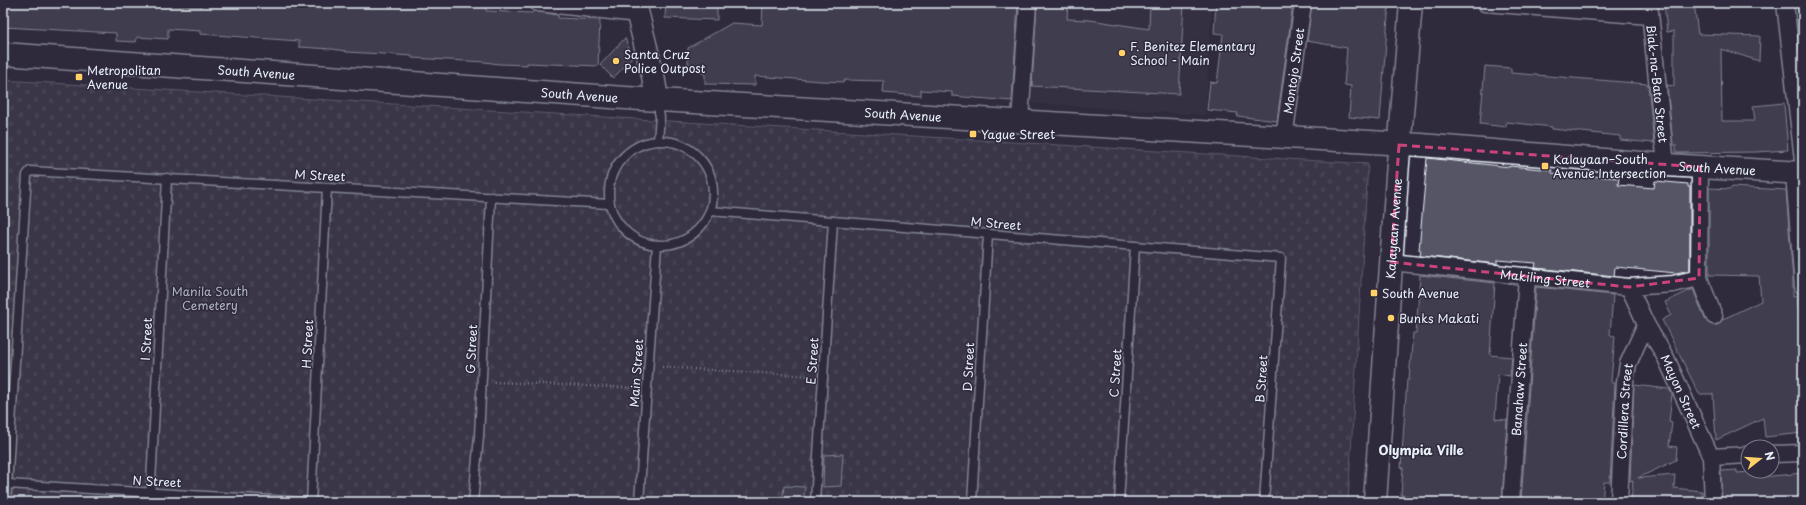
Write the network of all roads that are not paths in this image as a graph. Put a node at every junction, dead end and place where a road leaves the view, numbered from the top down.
1 (538, 3) edge
2 (1028, 3) edge
3 (1303, 3) edge
4 (1411, 3) edge
5 (1485, 3) edge
6 (1785, 3) edge
7 (636, 8) edge
8 (1650, 10) edge
9 (3, 54) edge
10 (657, 99) junction
11 (1020, 121) junction
12 (1284, 138) junction
13 (658, 140) junction
14 (1399, 144) junction
15 (1666, 165) junction
16 (1700, 167) junction
17 (1800, 169) edge
18 (167, 178) junction
19 (328, 188) junction
20 (491, 197) junction
21 (609, 204) junction
22 (710, 211) junction
23 (833, 221) junction
24 (988, 234) junction
25 (657, 245) junction
26 (1135, 246) junction
27 (1281, 258) joint
28 (1391, 262) junction
29 (1527, 276) junction
30 (1699, 278) junction
31 (1803, 286) edge
32 (1629, 287) junction
33 (1714, 316) dead end
34 (1646, 324) junction
35 (1803, 453) edge
36 (1780, 454) edge
37 (1740, 455) edge
38 (1711, 457) junction
39 (7, 484) junction
40 (150, 493) junction
41 (6, 502) edge
42 (150, 502) edge
43 (306, 502) edge
44 (311, 502) edge
45 (473, 502) edge
46 (639, 502) edge
47 (815, 502) edge
48 (972, 502) edge
49 (1119, 502) edge
50 (1264, 502) edge
51 (1375, 502) edge
52 (1511, 502) edge
53 (1619, 502) edge
54 (1712, 502) edge

1 - 7 street
2 - 11 street
3 - 12 street, Montojo Street
4 - 14 main road, Kalayaan Avenue
5 - 8 street
6 - 17 street
7 - 10 main road
8 - 15 street, Biak-na-Bato Street
9 - 10 main road, South Avenue
10 - 11 main road, South Avenue
10 - 13 lane
11 - 12 main road, South Avenue
12 - 14 main road, South Avenue
13 - 21 lane
13 - 22 lane
14 - 15 main road, South Avenue
14 - 28 main road, Kalayaan Avenue
15 - 16 main road, South Avenue
16 - 17 main road, South Avenue
16 - 30 street
17 - 31 street
18 - 19 lane, M Street
18 - 39 lane, M Street
18 - 40 lane, I Street
19 - 20 lane, M Street
19 - 44 lane, H Street
20 - 21 lane, M Street
20 - 45 lane, G Street
21 - 25 lane
22 - 23 lane, M Street
22 - 25 lane
23 - 24 lane, M Street
23 - 47 lane, E Street
24 - 26 lane, M Street
24 - 48 lane, D Street
25 - 46 lane, Main Street
26 - 27 lane, M Street
26 - 49 lane, C Street
27 - 50 lane, B Street
28 - 29 street, Makiling Street
28 - 51 main road, Kalayaan Avenue
29 - 32 street, Makiling Street
29 - 52 street, Banahaw Street
30 - 32 street, Makiling Street
30 - 33 street
32 - 34 street, Mayon Street
34 - 38 street, Mayon Street
34 - 53 street, Cordillera Street
35 - 36 street
37 - 38 street
38 - 54 street, Mayon Street
39 - 40 lane, N Street
39 - 41 lane
40 - 42 lane, I Street
40 - 43 lane, N Street

